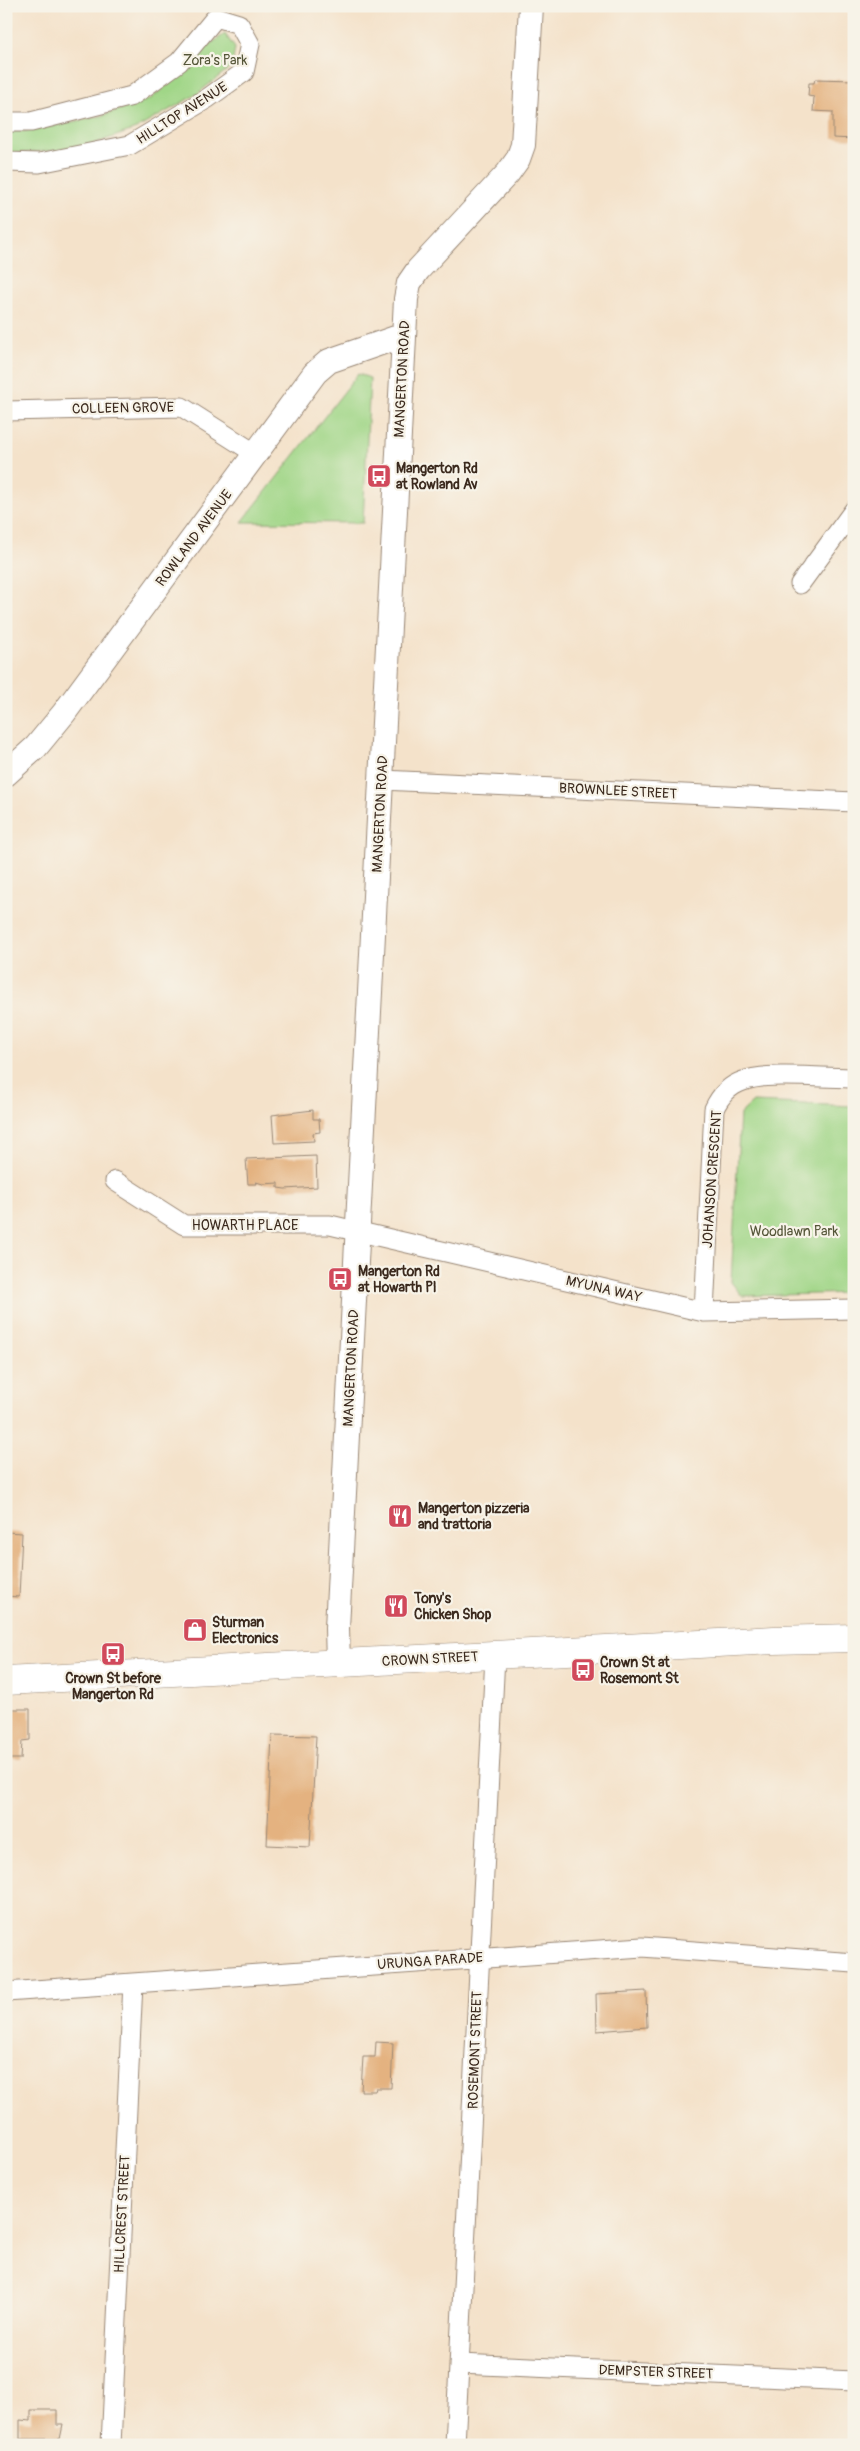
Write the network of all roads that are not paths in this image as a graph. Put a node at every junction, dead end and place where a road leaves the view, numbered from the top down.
1 (530, 6) edge
2 (6, 122) edge
3 (6, 162) edge
4 (404, 335) junction
5 (6, 411) edge
6 (256, 454) junction
7 (854, 510) edge
8 (800, 584) dead end
9 (6, 774) edge
10 (382, 780) junction
11 (854, 802) edge
12 (854, 1078) edge
13 (115, 1181) dead end
14 (358, 1232) junction
15 (854, 1309) edge
16 (704, 1312) junction
17 (854, 1638) edge
18 (495, 1656) junction
19 (338, 1664) junction
20 (6, 1681) edge
21 (479, 1958) junction
22 (854, 1962) edge
23 (133, 1983) junction
24 (6, 1992) edge
25 (459, 2364) junction
26 (854, 2381) edge
27 (111, 2445) edge
28 (455, 2445) edge

1 - 4 street, MANGERTON ROAD
2 - 3 street, HILLTOP AVENUE
4 - 6 street, ROWLAND AVENUE
4 - 10 street, MANGERTON ROAD
5 - 6 street, COLLEEN GROVE
6 - 9 street, ROWLAND AVENUE
7 - 8 street
10 - 11 street, BROWNLEE STREET
10 - 14 street, MANGERTON ROAD
12 - 16 street, JOHANSON CRESCENT
13 - 14 street, HOWARTH PLACE
14 - 16 street, MYUNA WAY
14 - 19 street, MANGERTON ROAD
15 - 16 street, MYUNA WAY
17 - 18 main road, CROWN STREET
18 - 19 main road, CROWN STREET
18 - 21 street, ROSEMONT STREET
19 - 20 main road, CROWN STREET
21 - 22 street, URUNGA PARADE
21 - 23 street, URUNGA PARADE
21 - 25 street, ROSEMONT STREET
23 - 24 street, URUNGA PARADE
23 - 27 street, HILLCREST STREET
25 - 26 street, DEMPSTER STREET
25 - 28 street, ROSEMONT STREET

